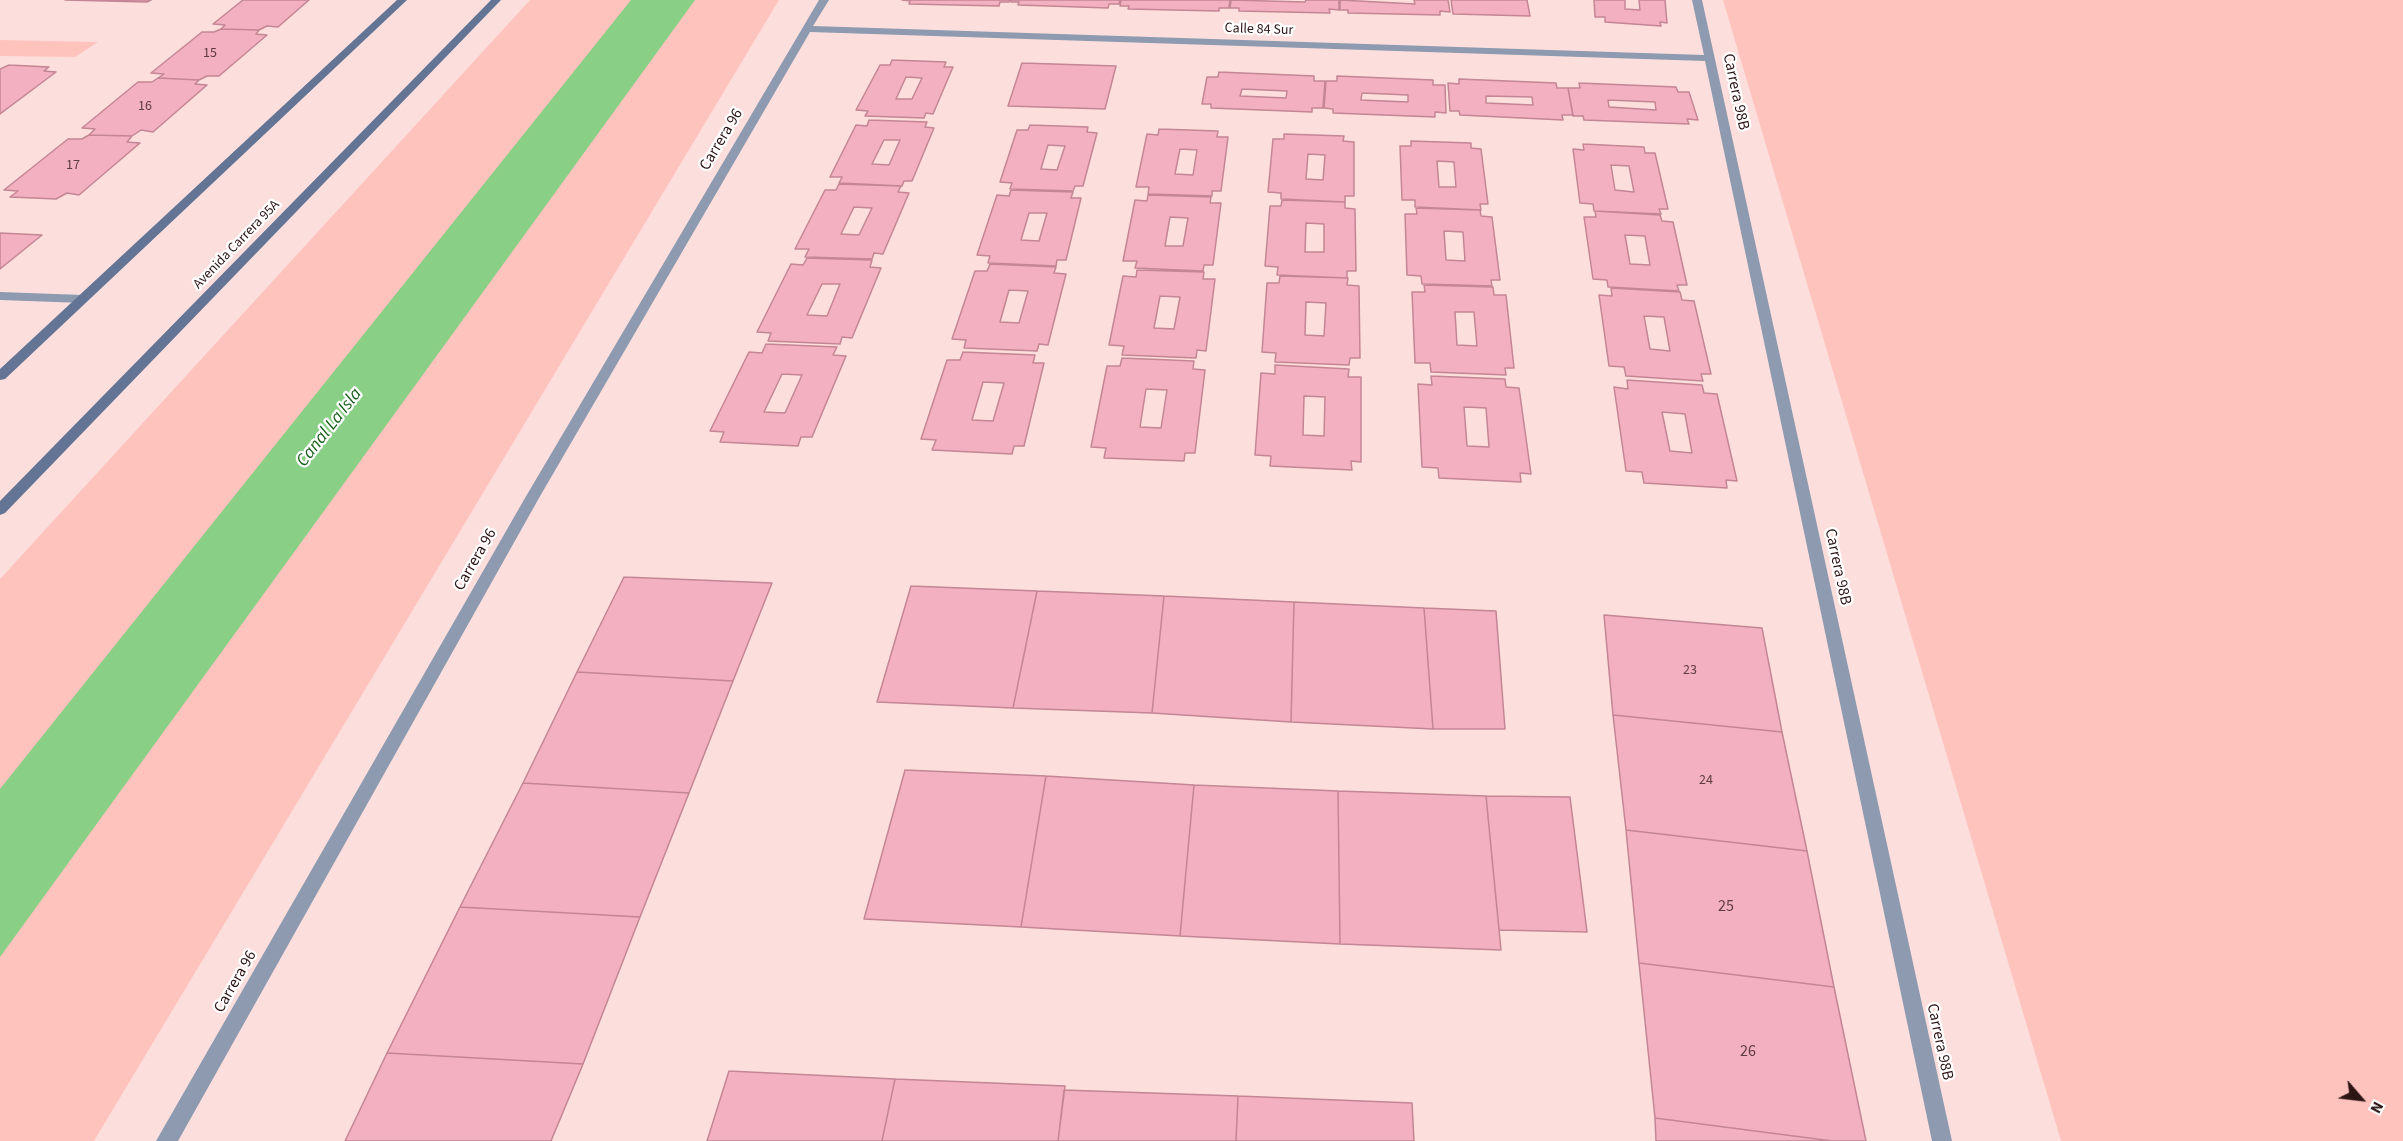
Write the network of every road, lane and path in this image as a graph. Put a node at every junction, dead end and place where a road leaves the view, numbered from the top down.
1 (402, 0) edge
2 (496, 0) edge
3 (824, 0) edge
4 (1697, 0) edge
5 (808, 29) junction
6 (1710, 58) junction
7 (0, 296) edge
8 (83, 299) junction
9 (0, 376) edge
10 (0, 510) edge
11 (166, 1141) edge
12 (1942, 1141) edge

1 - 8 main road
2 - 10 main road, Avenida Carrera 95A
3 - 5 street, Carrera 96
4 - 6 street, Carrera 98B
5 - 6 street, Calle 84 Sur
5 - 11 street, Carrera 96
6 - 12 street, Carrera 98B
7 - 8 street
8 - 9 main road

